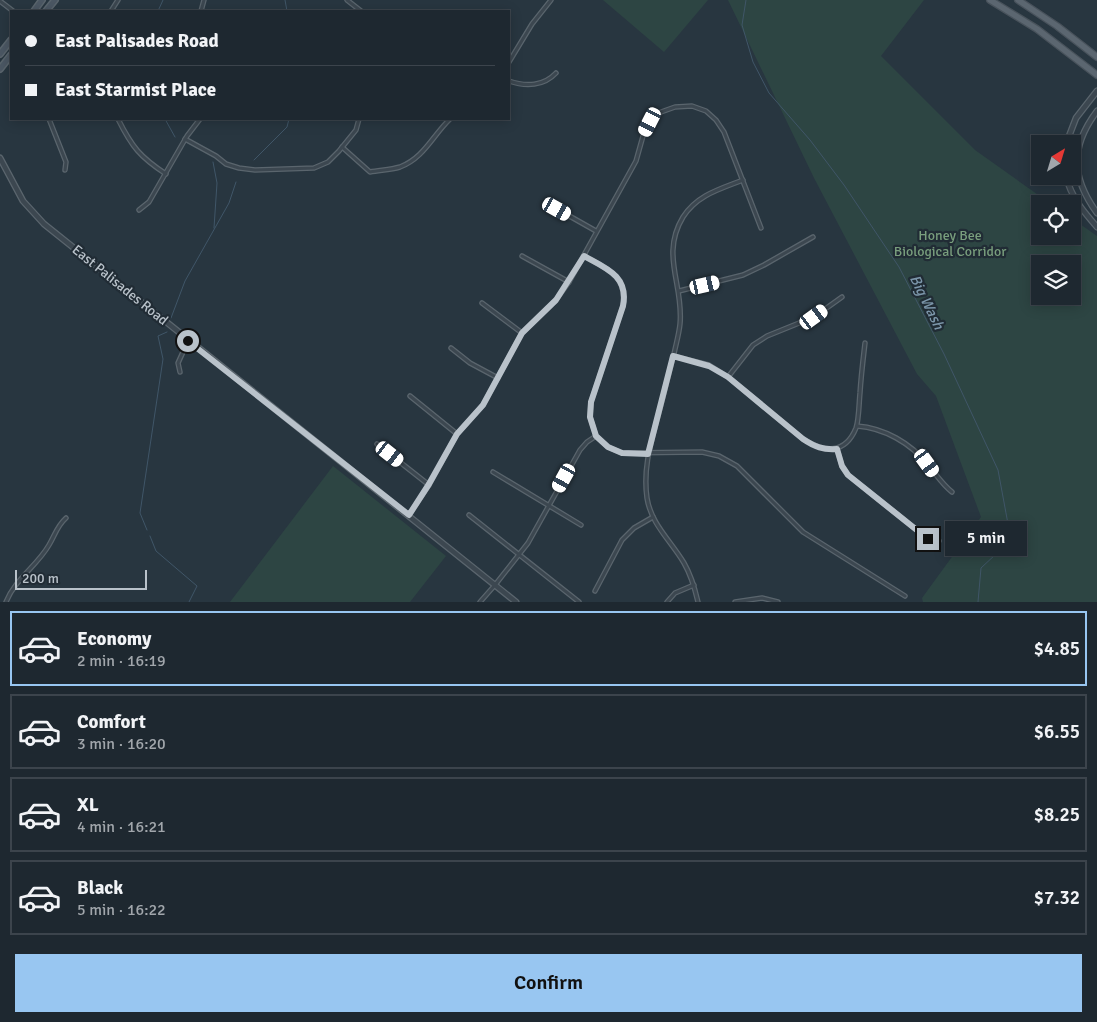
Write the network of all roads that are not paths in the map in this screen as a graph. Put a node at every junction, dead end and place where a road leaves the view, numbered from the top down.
1 (55, 0) edge
2 (347, 0) edge
3 (551, 0) edge
4 (990, 0) edge
5 (1018, 0) edge
6 (0, 1) edge
7 (12, 10) edge
8 (47, 10) edge
9 (360, 10) edge
10 (10, 41) edge
11 (0, 54) edge
12 (10, 56) edge
13 (1097, 57) edge
14 (510, 60) edge
15 (0, 69) edge
16 (556, 72) dead end
17 (1097, 75) edge
18 (510, 81) edge
19 (1097, 91) edge
20 (1097, 111) edge
21 (49, 120) edge
22 (119, 120) edge
23 (199, 120) edge
24 (359, 120) edge
25 (449, 120) edge
26 (1069, 135) edge
27 (185, 139) junction
28 (342, 147) junction
29 (0, 158) edge
30 (65, 170) dead end
31 (166, 174) junction
32 (743, 180) junction
33 (1069, 185) edge
34 (557, 209) dead end
35 (139, 210) dead end
36 (1097, 213) edge
37 (1097, 227) edge
38 (761, 228) dead end
39 (596, 231) junction
40 (813, 237) dead end
41 (522, 256) dead end
42 (584, 256) junction
43 (568, 282) junction
44 (679, 291) junction
45 (842, 298) dead end
46 (482, 303) dead end
47 (522, 333) junction
48 (188, 341) junction
49 (865, 343) dead end
50 (451, 348) dead end
51 (673, 356) junction
52 (180, 372) dead end
53 (728, 377) junction
54 (498, 378) junction
55 (410, 396) dead end
56 (857, 426) junction
57 (457, 434) junction
58 (596, 436) junction
59 (377, 444) dead end
60 (837, 449) junction
61 (648, 454) junction
62 (493, 472) dead end
63 (429, 484) junction
64 (952, 492) dead end
65 (548, 506) junction
66 (409, 515) junction
67 (469, 515) dead end
68 (653, 517) junction
69 (66, 518) dead end
70 (581, 526) dead end
71 (938, 541) dead end
72 (519, 554) junction
73 (495, 585) junction
74 (694, 585) junction
75 (594, 591) dead end
76 (905, 596) dead end
77 (6, 602) edge
78 (480, 602) edge
79 (516, 602) edge
80 (579, 602) edge
81 (666, 602) edge
82 (698, 602) edge
83 (735, 602) edge
84 (778, 602) edge

1 - 8 main road
2 - 9 street
3 - 14 street
4 - 17 main road
5 - 13 main road
6 - 7 street
10 - 11 main road
12 - 15 main road
16 - 18 street
19 - 26 street
20 - 36 street
21 - 30 street
22 - 31 street
23 - 27 street
24 - 28 street
25 - 28 street
27 - 28 street
27 - 31 street
29 - 48 street, East Palisades Road
31 - 35 street
32 - 38 street
32 - 39 street
32 - 44 street
33 - 37 street
34 - 39 street
39 - 42 street
40 - 44 street
41 - 43 street
42 - 43 street
42 - 58 street
43 - 47 street
44 - 51 street
45 - 53 street
46 - 47 street
47 - 54 street
48 - 52 street
48 - 66 street, East Palisades Road
49 - 56 street
50 - 54 street
51 - 53 street
51 - 61 street
53 - 60 street
54 - 57 street
55 - 57 street
56 - 60 street
56 - 64 street
57 - 63 street
58 - 61 street
58 - 65 street
59 - 63 street
60 - 71 street
61 - 68 street
61 - 76 street
62 - 65 street
63 - 66 street
65 - 70 street
65 - 72 street
66 - 73 street, East Palisades Road
67 - 72 street
68 - 74 street
68 - 75 street
69 - 77 street
72 - 73 street
72 - 80 street
73 - 78 street
73 - 79 street, East Palisades Road
74 - 81 street
74 - 82 street
83 - 84 street

